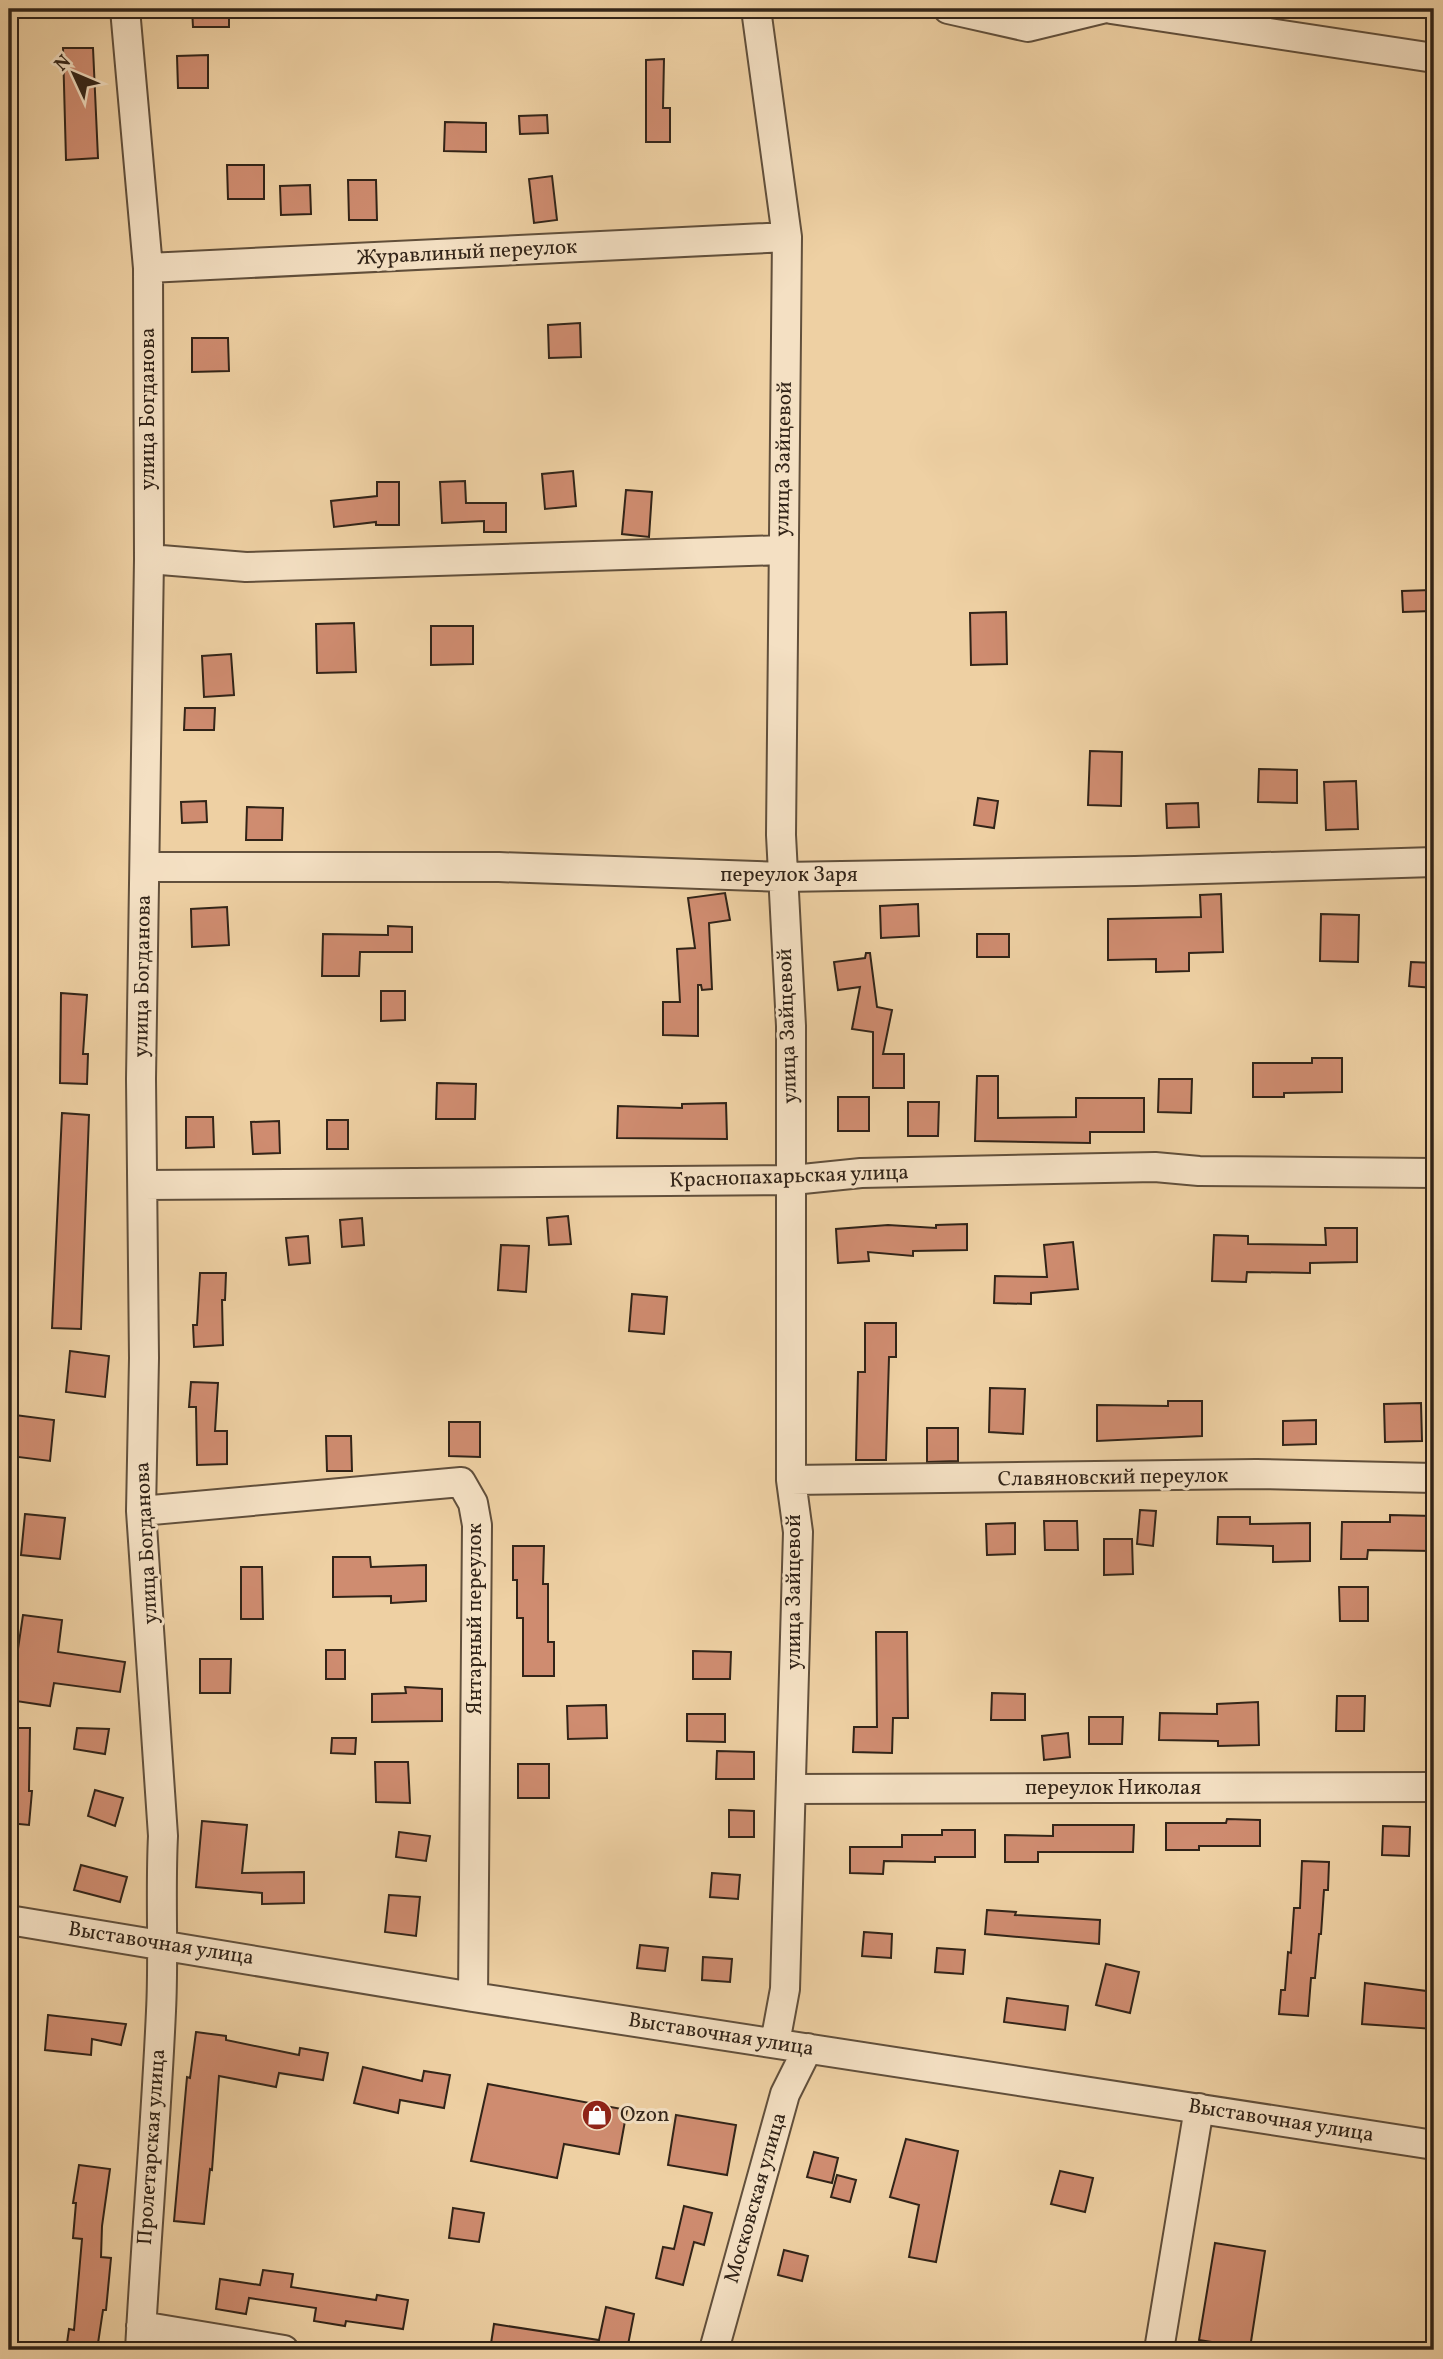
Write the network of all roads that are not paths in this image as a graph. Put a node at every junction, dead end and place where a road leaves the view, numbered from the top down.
1 (125, 9) edge
2 (756, 9) edge
3 (948, 9) edge
4 (1102, 9) edge
5 (1111, 9) edge
6 (1434, 58) edge
7 (787, 237) junction
8 (148, 268) junction
9 (783, 550) junction
10 (149, 559) junction
11 (1434, 862) edge
12 (145, 867) junction
13 (783, 877) junction
14 (1434, 1173) edge
15 (793, 1180) junction
16 (143, 1185) junction
17 (1434, 1479) edge
18 (791, 1480) junction
19 (141, 1511) junction
20 (1434, 1787) edge
21 (791, 1788) junction
22 (9, 1920) edge
23 (161, 1943) junction
24 (473, 1997) junction
25 (775, 2043) junction
26 (808, 2048) junction
27 (1199, 2108) junction
28 (1434, 2145) edge
29 (140, 2338) edge
30 (284, 2350) edge
31 (714, 2350) edge
32 (1159, 2350) edge

1 - 8 street, улица Богданова
2 - 7 street, улица Зайцевой
3 - 4 street
5 - 6 street
7 - 8 street, Журавлиный переулок
7 - 9 street, улица Зайцевой
8 - 10 street, улица Богданова
9 - 10 street
9 - 13 street, улица Зайцевой
10 - 12 street, улица Богданова
11 - 13 street, переулок Заря
12 - 13 street, переулок Заря
12 - 16 street, улица Богданова
13 - 15 street, улица Зайцевой
14 - 15 street, Краснопахарьская улица
15 - 16 street, Краснопахарьская улица
15 - 18 street, улица Зайцевой
16 - 19 street, улица Богданова
17 - 18 street, Славяновский переулок
18 - 21 street, улица Зайцевой
19 - 23 street, улица Богданова
19 - 24 street, Янтарный переулок
20 - 21 street, переулок Николая
21 - 25 street, улица Зайцевой
22 - 23 street, Выставочная улица
23 - 24 street, Выставочная улица
23 - 29 street, Пролетарская улица
24 - 25 street, Выставочная улица
25 - 26 street, Выставочная улица
26 - 27 street, Выставочная улица
26 - 31 street, Московская улица
27 - 28 street, Выставочная улица
27 - 32 street
29 - 30 street

